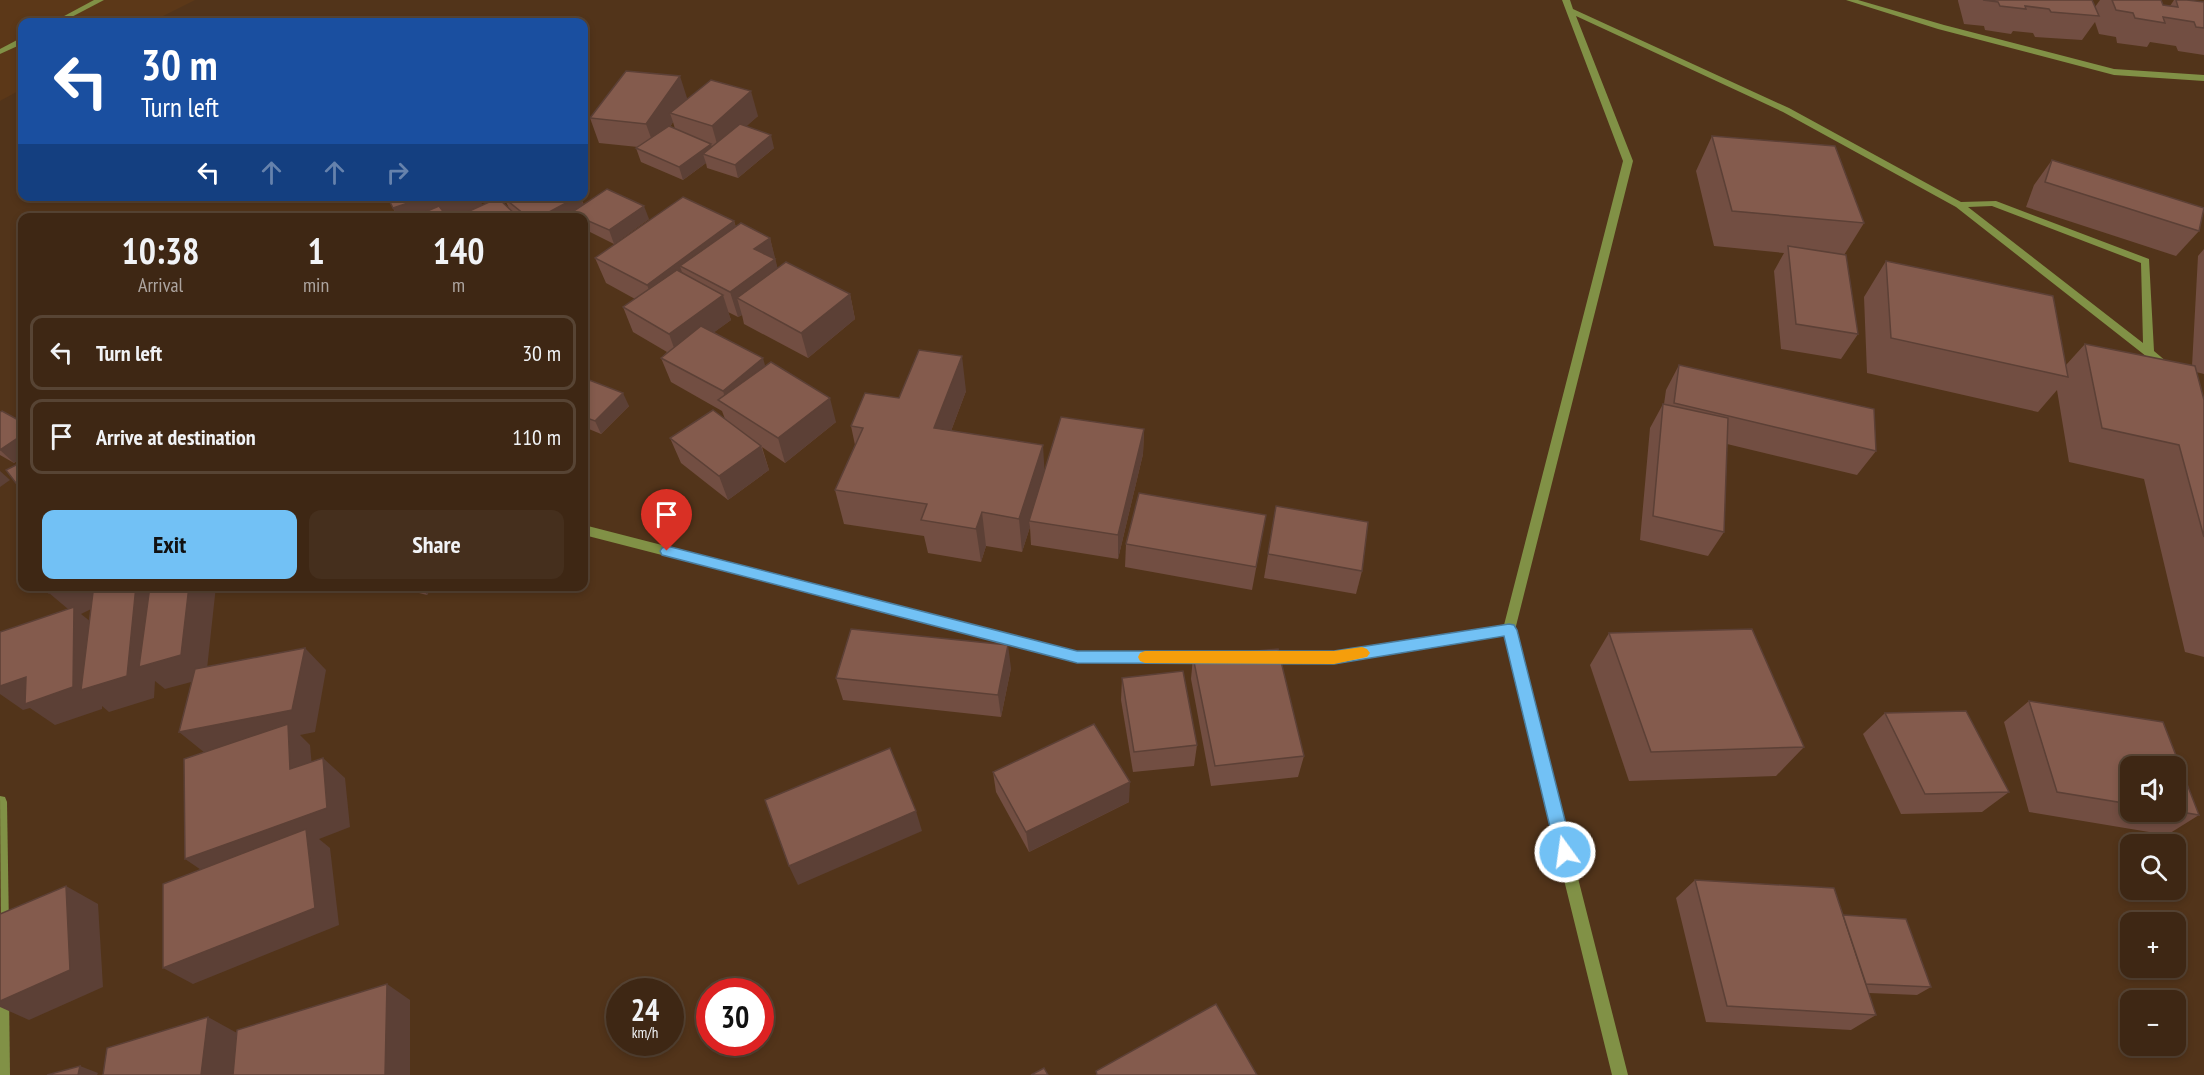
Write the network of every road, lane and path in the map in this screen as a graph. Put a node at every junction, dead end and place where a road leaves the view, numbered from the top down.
1 (100, 0) edge
2 (1850, 0) edge
3 (1568, 5) edge
4 (65, 18) edge
5 (18, 43) edge
6 (0, 52) edge
7 (2204, 78) edge
8 (1959, 205) junction
9 (2148, 352) junction
10 (2176, 374) edge
11 (588, 531) edge
12 (1509, 630) junction
13 (1217, 657) edge
14 (1252, 657) edge
15 (0, 802) edge
16 (1, 945) edge
17 (1, 980) edge
18 (2, 1075) edge
19 (1620, 1075) edge

1 - 4 street
2 - 7 street
3 - 8 street
3 - 12 street
5 - 6 street
8 - 9 street
8 - 9 street
9 - 10 street
11 - 13 street
12 - 14 street
12 - 19 street
15 - 16 street
17 - 18 street

